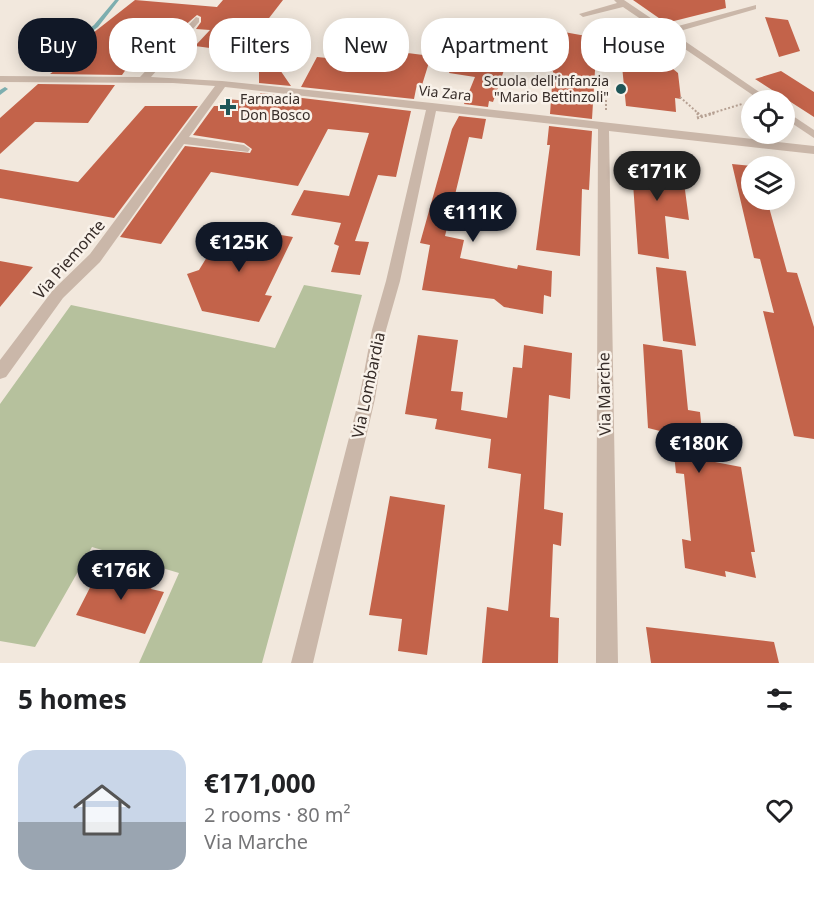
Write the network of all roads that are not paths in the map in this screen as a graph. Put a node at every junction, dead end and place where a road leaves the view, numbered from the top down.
1 (621, 2) edge
2 (753, 7) dead end
3 (583, 14) dead end
4 (644, 18) edge
5 (686, 26) edge
6 (686, 46) edge
7 (150, 72) edge
8 (0, 79) edge
9 (143, 80) junction
10 (222, 84) junction
11 (751, 90) edge
12 (432, 106) junction
13 (795, 121) edge
14 (604, 125) junction
15 (814, 135) edge
16 (183, 140) junction
17 (244, 149) dead end
18 (814, 150) edge
19 (0, 372) edge
20 (302, 663) edge
21 (607, 663) edge

1 - 3 street
1 - 4 street
2 - 5 street
6 - 11 street
7 - 9 street
8 - 9 street, Via Zara
9 - 10 street, Via Zara
10 - 12 street, Via Zara
10 - 16 street, Via Piemonte
12 - 14 street, Via Zara
12 - 20 street, Via Lombardia
13 - 15 street
14 - 18 street, Via Zara
14 - 21 street, Via Marche
16 - 17 street
16 - 19 street, Via Piemonte

